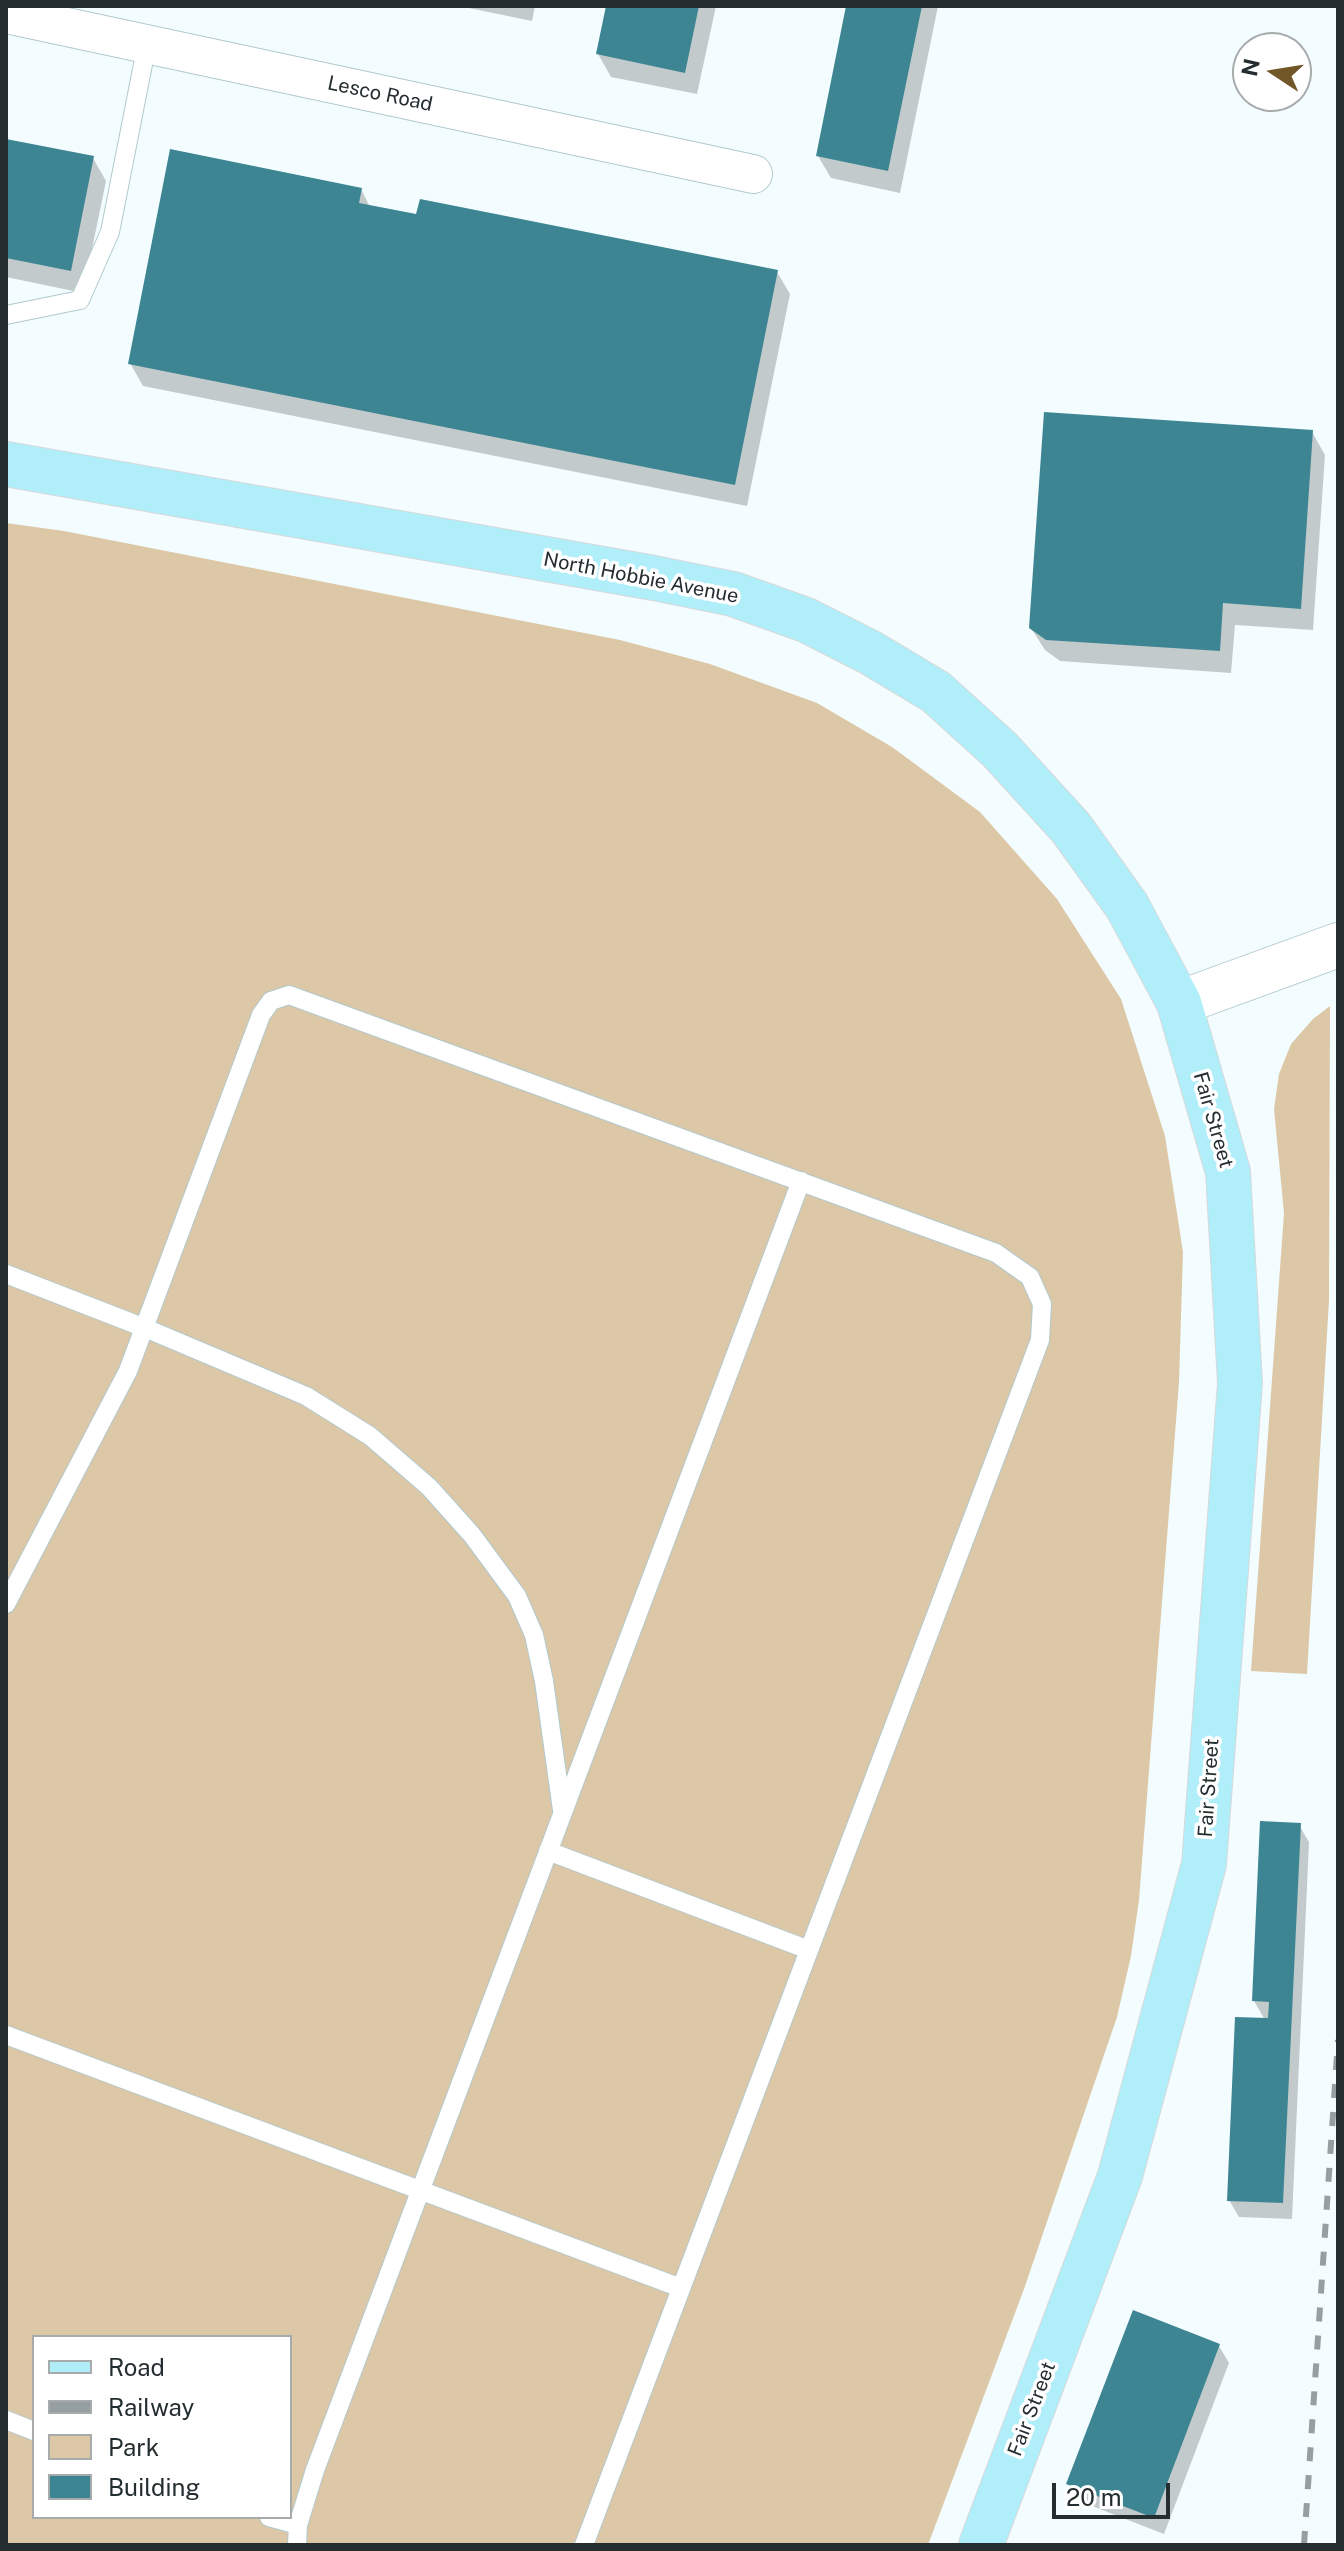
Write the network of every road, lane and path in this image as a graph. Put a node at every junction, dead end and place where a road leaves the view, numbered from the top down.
1 (6, 14) edge
2 (147, 44) junction
3 (753, 174) dead end
4 (6, 315) edge
5 (6, 464) edge
6 (1338, 945) edge
7 (1179, 1003) junction
8 (801, 1181) junction
9 (6, 1274) edge
10 (145, 1328) junction
11 (6, 1604) edge
12 (562, 1813) junction
13 (548, 1851) junction
14 (809, 1950) junction
15 (6, 2035) edge
16 (420, 2191) junction
17 (681, 2288) junction
18 (6, 2420) edge
19 (32, 2430) edge
20 (276, 2519) edge
21 (298, 2525) junction
22 (297, 2545) edge
23 (584, 2545) edge
24 (981, 2545) edge

1 - 2 street, Lesco Road
2 - 3 street, Lesco Road
2 - 4 lane
5 - 7 main road, North Hobbie Avenue
6 - 7 main road
7 - 24 main road, Fair Street
8 - 10 lane
8 - 12 lane
8 - 14 lane
9 - 10 lane
10 - 11 lane
10 - 12 lane
12 - 13 lane
13 - 14 lane
13 - 16 lane
14 - 17 lane
15 - 16 lane
16 - 17 lane
16 - 21 lane
17 - 23 lane
18 - 19 lane
20 - 21 lane
21 - 22 lane

